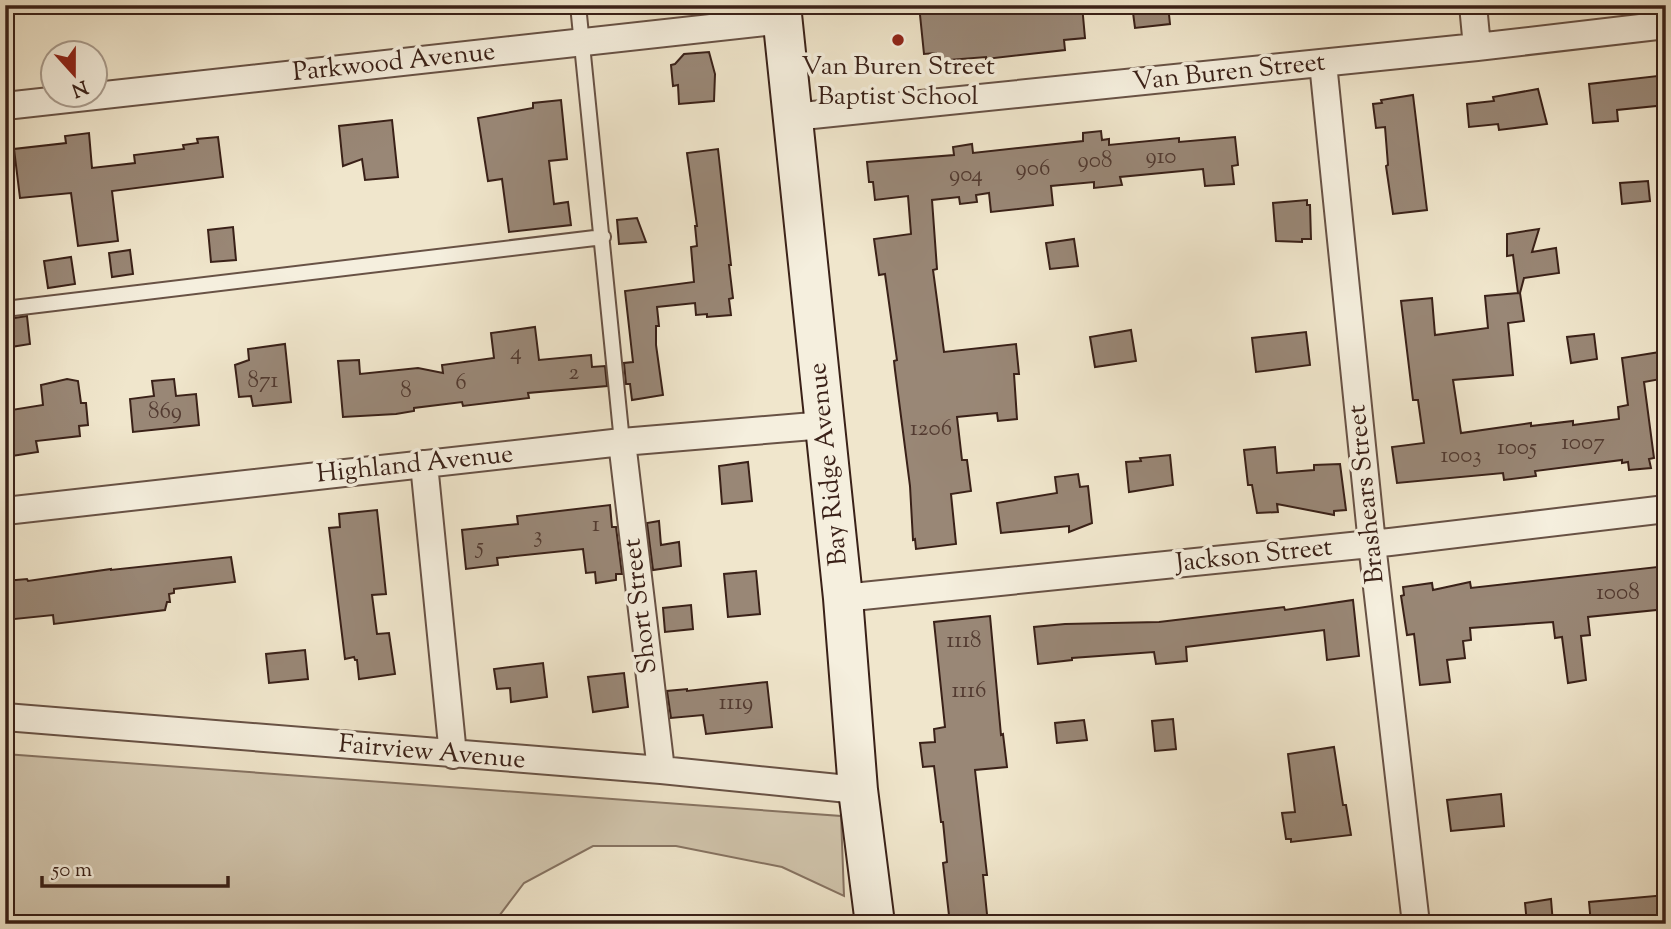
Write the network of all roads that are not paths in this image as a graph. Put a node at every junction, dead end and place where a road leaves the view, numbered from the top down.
1 (578, 5) edge
2 (1473, 5) edge
3 (782, 13) edge
4 (1666, 24) edge
5 (582, 42) junction
6 (1477, 47) junction
7 (1323, 63) junction
8 (5, 106) edge
9 (793, 117) junction
10 (603, 237) junction
11 (5, 309) edge
12 (825, 425) junction
13 (622, 442) junction
14 (424, 464) junction
15 (1666, 509) edge
16 (5, 511) edge
17 (1372, 544) junction
18 (843, 598) junction
19 (5, 717) edge
20 (453, 755) junction
21 (661, 770) junction
22 (859, 790) junction
23 (875, 924) edge
24 (1416, 924) edge

1 - 5 lane
2 - 6 street
3 - 5 street, Parkwood Avenue
3 - 9 main road, Bay Ridge Avenue
4 - 6 street, Van Buren Street
5 - 8 street, Parkwood Avenue
5 - 10 lane
6 - 7 street, Van Buren Street
7 - 9 street, Van Buren Street
7 - 17 street, Brashears Street
9 - 12 main road, Bay Ridge Avenue
10 - 11 lane
10 - 13 lane
12 - 13 street, Highland Avenue
12 - 18 main road, Bay Ridge Avenue
13 - 14 street, Highland Avenue
13 - 21 street, Short Street
14 - 16 street, Highland Avenue
14 - 20 street
15 - 17 street, Jackson Street
17 - 18 street, Jackson Street
17 - 24 street, Brashears Street
18 - 22 main road, Bay Ridge Avenue
19 - 20 street, Fairview Avenue
20 - 21 street, Fairview Avenue
21 - 22 street, Fairview Avenue
22 - 23 main road, Bay Ridge Avenue

